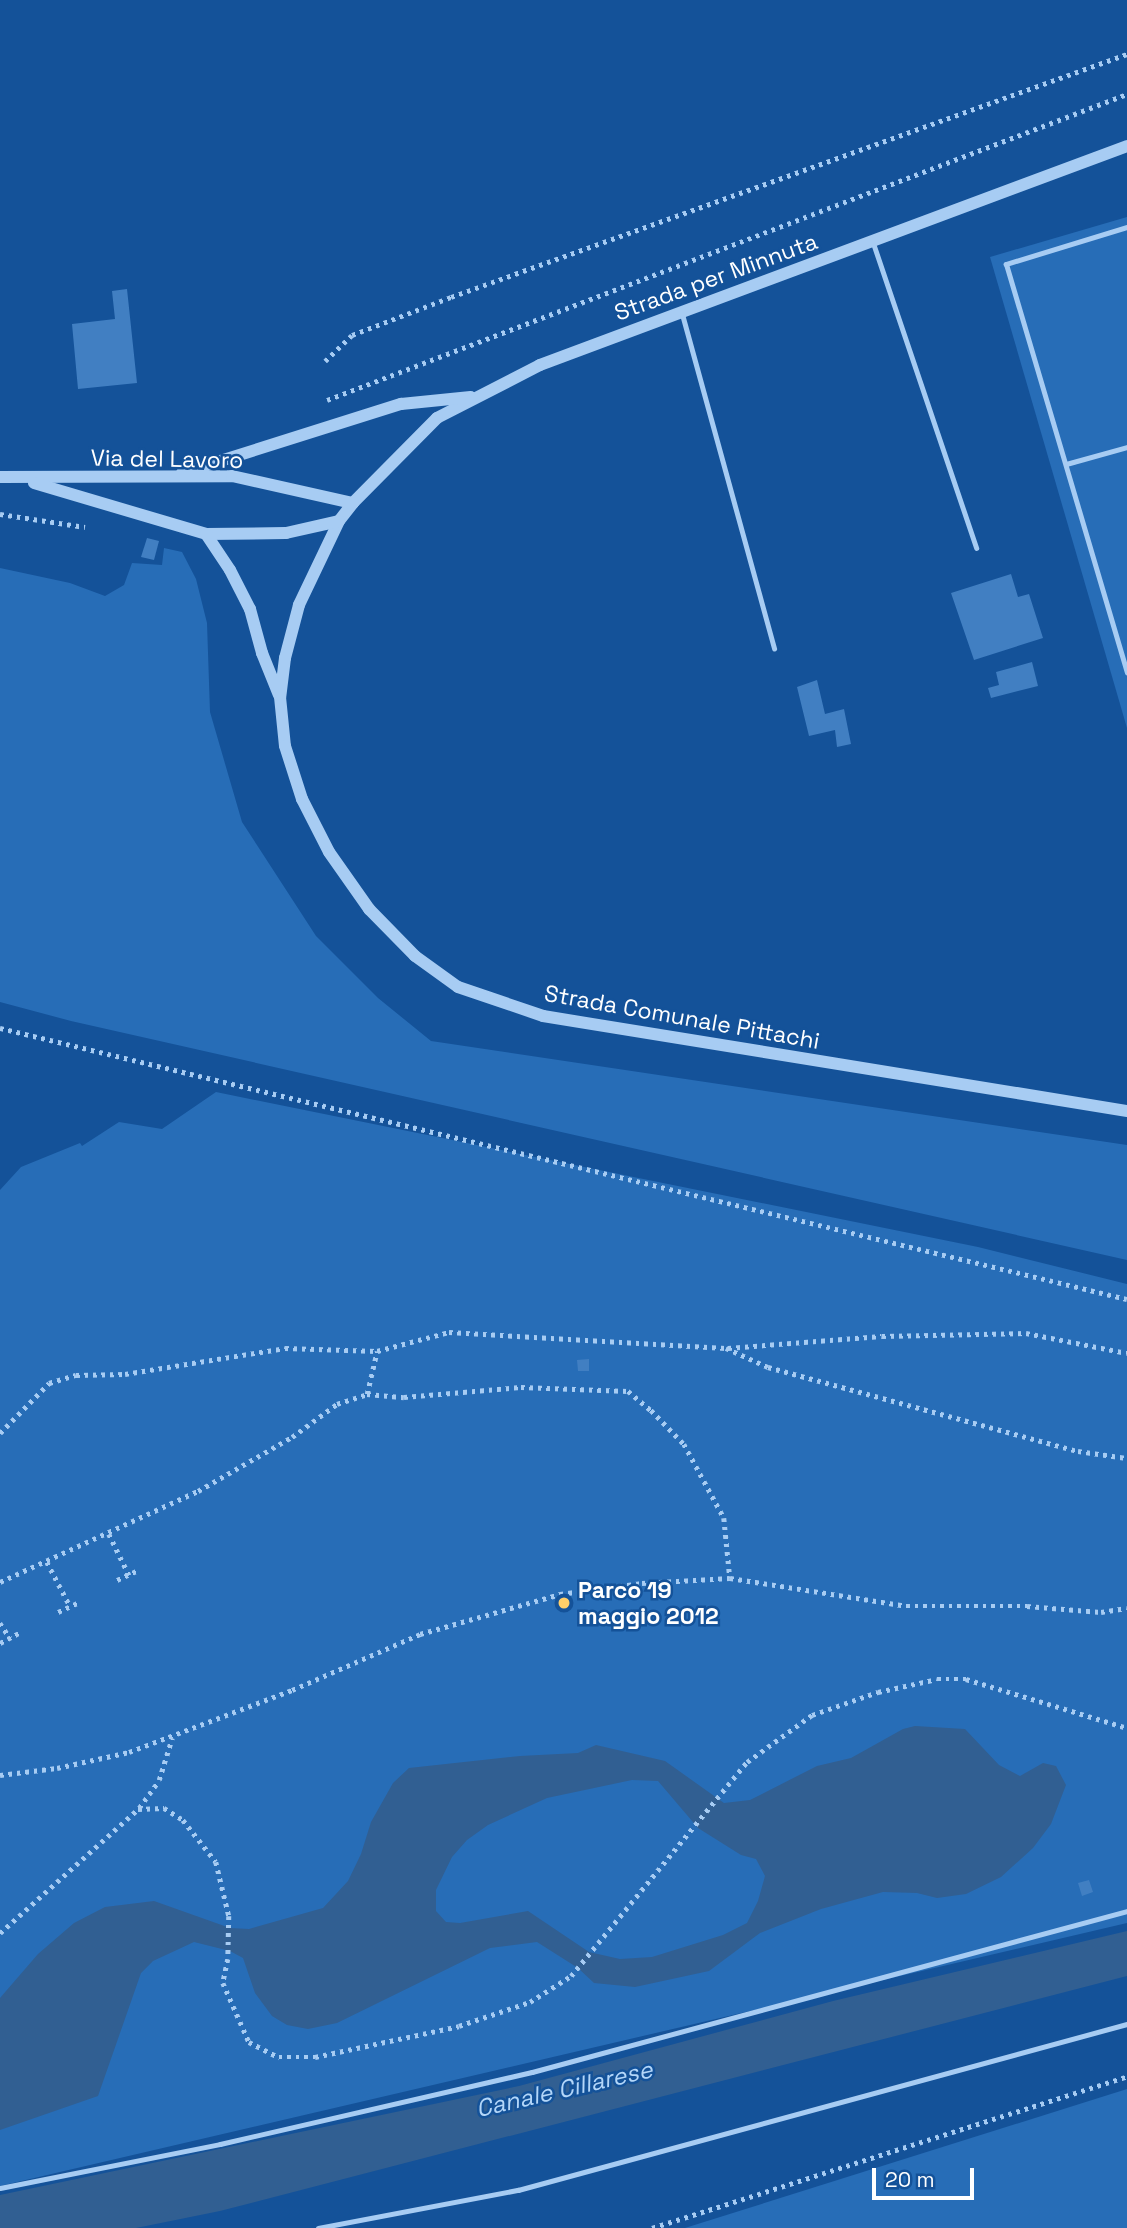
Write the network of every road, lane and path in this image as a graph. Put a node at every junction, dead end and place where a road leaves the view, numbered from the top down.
1 (1127, 54) edge
2 (1127, 94) edge
3 (1127, 146) edge
4 (1127, 227) edge
5 (873, 241) junction
6 (681, 312) junction
7 (325, 361) dead end
8 (478, 397) junction
9 (316, 404) dead end
10 (1127, 447) edge
11 (1066, 464) junction
12 (0, 477) edge
13 (166, 478) junction
14 (20, 479) junction
15 (353, 503) junction
16 (0, 514) edge
17 (340, 521) junction
18 (85, 527) dead end
19 (206, 534) junction
20 (976, 548) dead end
21 (774, 649) dead end
22 (1125, 655) edge
23 (1127, 672) edge
24 (280, 697) junction
25 (0, 1028) edge
26 (1127, 1111) edge
27 (1127, 1299) edge
28 (726, 1348) junction
29 (377, 1351) junction
30 (1127, 1353) edge
31 (367, 1394) junction
32 (0, 1433) edge
33 (1127, 1458) edge
34 (109, 1534) junction
35 (47, 1562) junction
36 (138, 1570) dead end
37 (129, 1575) junction
38 (730, 1578) junction
39 (117, 1580) dead end
40 (0, 1582) edge
41 (79, 1602) dead end
42 (70, 1606) junction
43 (1127, 1608) edge
44 (58, 1612) dead end
45 (0, 1623) edge
46 (19, 1633) dead end
47 (10, 1638) junction
48 (0, 1643) edge
49 (1127, 1728) edge
50 (172, 1737) junction
51 (0, 1775) edge
52 (138, 1809) junction
53 (1127, 1911) edge
54 (0, 1933) edge
55 (1127, 2024) edge
56 (1127, 2077) edge
57 (0, 2188) edge
58 (318, 2228) edge
59 (652, 2228) edge

1 - 7 path
2 - 9 path
3 - 5 street, Strada per Minnuta
4 - 11 lane
5 - 6 street, Strada per Minnuta
5 - 20 lane
6 - 8 street, Strada per Minnuta
6 - 21 lane
8 - 13 street
8 - 15 street, Strada per Minnuta
10 - 11 lane
11 - 22 lane
12 - 14 street
13 - 14 street, Via del Lavoro
13 - 15 street, Via del Lavoro
14 - 19 street
15 - 17 street, Strada Comunale Pittachi
16 - 18 path
17 - 19 street
17 - 24 street, Strada Comunale Pittachi
19 - 24 street
22 - 23 lane
24 - 26 street, Strada Comunale Pittachi
25 - 27 path
28 - 29 path
28 - 30 path
28 - 33 path
29 - 31 path
29 - 32 path
31 - 34 path
31 - 38 path
34 - 35 path
34 - 37 path
35 - 40 path
35 - 42 path
36 - 37 path
37 - 39 path
38 - 43 path
38 - 50 path
41 - 42 path
42 - 44 path
45 - 47 path
46 - 47 path
47 - 48 path
49 - 52 path
50 - 51 path
50 - 52 path
52 - 54 path
53 - 57 lane
55 - 58 lane
56 - 59 path

